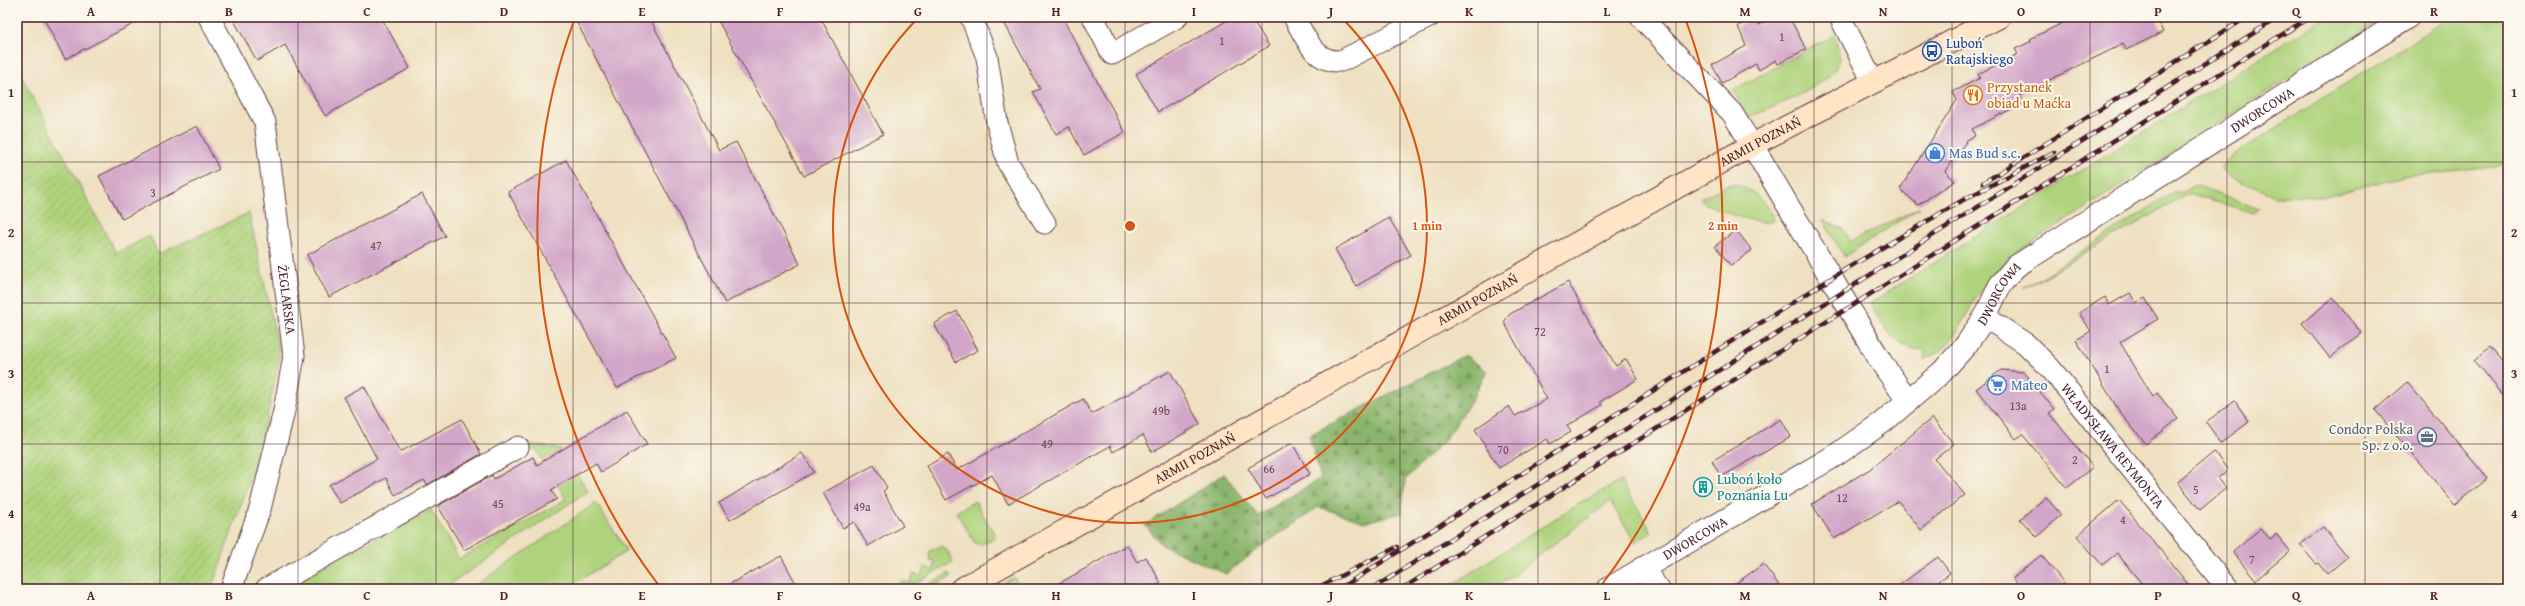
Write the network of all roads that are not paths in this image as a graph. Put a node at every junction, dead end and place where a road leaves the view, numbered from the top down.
1 (209, 17) edge
2 (971, 17) edge
3 (1093, 17) edge
4 (1429, 17) edge
5 (1641, 17) edge
6 (1840, 17) edge
7 (1999, 17) edge
8 (2408, 17) edge
9 (1166, 20) edge
10 (1297, 22) edge
11 (1873, 82) junction
12 (1752, 145) junction
13 (1045, 223) dead end
14 (1985, 317) junction
15 (1908, 401) junction
16 (518, 447) dead end
17 (1642, 568) junction
18 (231, 589) edge
19 (266, 589) edge
20 (961, 589) edge
21 (1608, 589) edge
22 (1658, 589) edge
23 (2228, 589) edge

1 - 18 street, ŻEGLARSKA
2 - 13 street
3 - 9 street
4 - 10 street
5 - 12 street
6 - 11 street
7 - 11 main road, ARMII POZNAŃ
8 - 14 street, DWORCOWA
11 - 12 main road, ARMII POZNAŃ
12 - 15 street
12 - 20 main road, ARMII POZNAŃ
14 - 15 street, DWORCOWA
14 - 23 street, WŁADYSŁAWA REYMONTA
15 - 17 street, DWORCOWA
16 - 19 street
17 - 21 street, DWORCOWA
17 - 22 street

